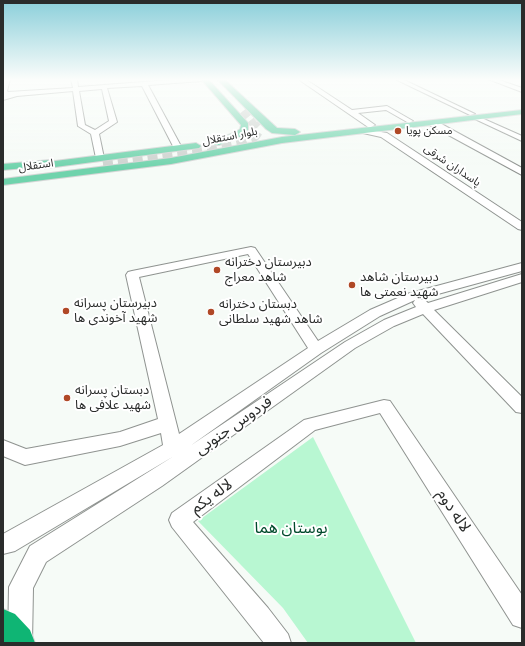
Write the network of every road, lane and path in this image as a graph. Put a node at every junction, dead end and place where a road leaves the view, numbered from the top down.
1 (79, 109) edge
2 (110, 109) edge
3 (154, 109) edge
4 (347, 109) edge
5 (377, 109) edge
6 (389, 109) edge
7 (460, 109) edge
8 (243, 111) joint
9 (522, 111) edge
10 (351, 112) junction
11 (474, 116) junction
12 (409, 121) junction
13 (433, 123) junction
14 (368, 128) junction
15 (298, 132) junction
16 (391, 132) junction
17 (95, 133) junction
18 (522, 139) edge
19 (214, 143) junction
20 (178, 148) junction
21 (102, 161) junction
22 (69, 162) junction
23 (3, 167) edge
24 (522, 172) edge
25 (5, 178) edge
26 (522, 220) edge
27 (522, 227) edge
28 (522, 267) edge
29 (522, 278) edge
30 (419, 302) junction
31 (316, 349) junction
32 (384, 406) joint
33 (522, 407) edge
34 (167, 423) junction
35 (3, 448) edge
36 (173, 448) junction
37 (3, 544) edge
38 (522, 616) edge
39 (3, 626) edge
40 (18, 643) edge
41 (279, 643) edge

1 - 17 street
2 - 17 street
3 - 20 street
4 - 10 street
5 - 10 street
6 - 12 street
7 - 11 street
8 - 15 main road
8 - 19 main road
9 - 11 main road, بلوار استقلال
10 - 14 street
11 - 12 main road, بلوار استقلال
11 - 13 main road, بلوار استقلال
11 - 18 street
12 - 14 main road, بلوار استقلال
13 - 16 main road, بلوار استقلال
13 - 24 street
14 - 15 main road, بلوار استقلال
14 - 16 main road, بلوار استقلال
14 - 16 street, پاسداران شرقی
14 - 25 main road, بلوار استقلال
15 - 19 main road, بلوار استقلال
16 - 26 street, پاسداران شرقی
16 - 27 street, پاسداران شرقی
17 - 21 street
19 - 20 main road, بلوار استقلال
20 - 21 main road, بلوار استقلال
21 - 22 main road, بلوار استقلال
21 - 25 main road
22 - 23 main road
22 - 25 main road, استقلال
28 - 30 street, فردوس جنوبی
29 - 30 street, فردوس جنوبی
30 - 31 street, فردوس جنوبی
30 - 33 street
30 - 40 street, فردوس جنوبی
31 - 34 street
31 - 36 street, فردوس جنوبی
32 - 38 street, لاله دوم
32 - 41 street, لاله یکم
34 - 35 street
34 - 36 street
36 - 37 street, فردوس جنوبی
39 - 40 highway

